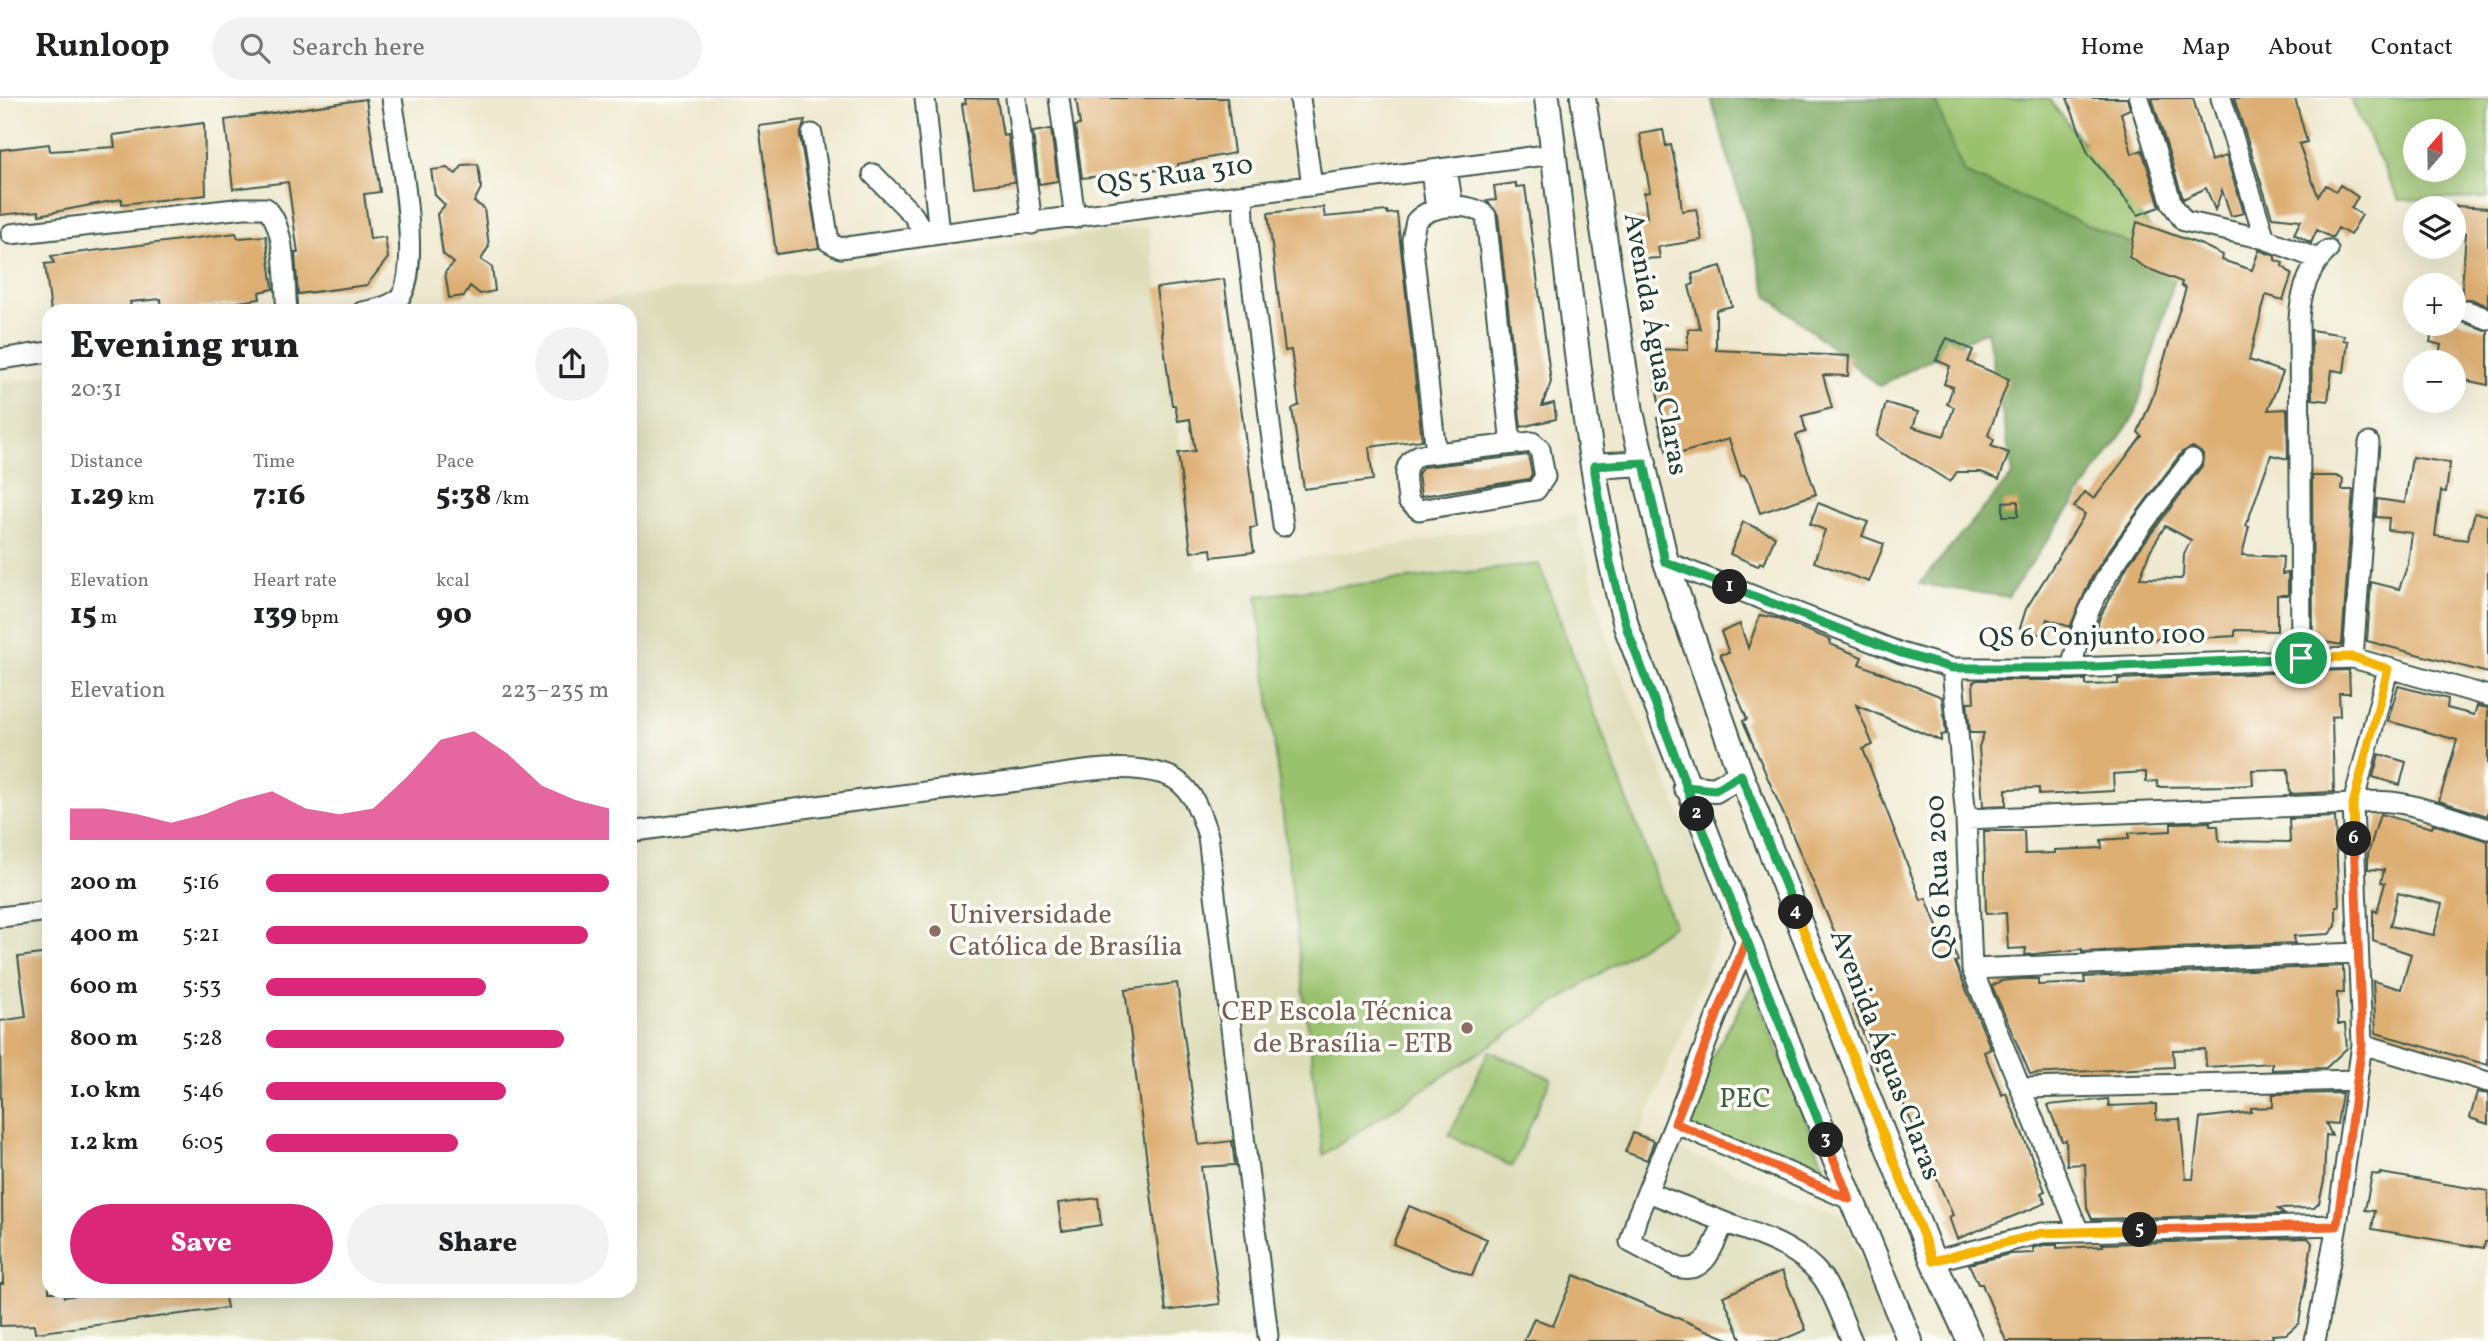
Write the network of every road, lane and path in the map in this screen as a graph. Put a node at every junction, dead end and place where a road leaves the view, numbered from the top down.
1 (392, 98) edge
2 (925, 98) edge
3 (1016, 98) edge
4 (1059, 98) edge
5 (1300, 98) edge
6 (1547, 98) edge
7 (1583, 98) edge
8 (2139, 98) edge
9 (2221, 98) edge
10 (812, 134) dead end
11 (1554, 154) junction
12 (1439, 170) junction
13 (873, 174) dead end
14 (1312, 186) junction
15 (1244, 195) junction
16 (1444, 208) junction
17 (1075, 218) junction
18 (1031, 224) junction
19 (12, 234) dead end
20 (932, 235) junction
21 (2265, 239) junction
22 (286, 304) edge
23 (385, 304) edge
24 (2467, 311) dead end
25 (2488, 319) edge
26 (42, 353) edge
27 (0, 359) edge
28 (2369, 443) dead end
29 (1511, 444) junction
30 (1436, 452) junction
31 (2192, 458) dead end
32 (1644, 463) junction
33 (1594, 466) junction
34 (1283, 526) dead end
35 (1665, 562) junction
36 (1709, 578) junction
37 (1677, 594) junction
38 (2353, 657) junction
39 (2301, 658) junction
40 (1952, 668) junction
41 (2072, 668) junction
42 (2388, 669) junction
43 (2488, 696) edge
44 (1741, 775) junction
45 (1686, 787) junction
46 (2353, 804) junction
47 (1966, 819) junction
48 (2488, 829) edge
49 (637, 831) edge
50 (42, 912) edge
51 (0, 917) edge
52 (1746, 941) junction
53 (2357, 953) junction
54 (1972, 969) junction
55 (2362, 1044) junction
56 (2357, 1080) junction
57 (2488, 1082) edge
58 (2021, 1088) junction
59 (1675, 1123) junction
60 (1648, 1192) junction
61 (1849, 1199) junction
62 (1724, 1222) junction
63 (2337, 1226) junction
64 (2079, 1232) junction
65 (1933, 1261) junction
66 (1266, 1339) edge
67 (1852, 1341) edge
68 (1910, 1341) edge
69 (1970, 1341) edge
70 (2315, 1341) edge

1 - 23 street
2 - 20 street
3 - 18 street
4 - 17 street
5 - 14 street
6 - 11 main road
7 - 32 main road, Avenida Águas Claras
8 - 21 street
9 - 21 street
10 - 20 street, QS 5 Rua 310
11 - 12 street, QS 5 Rua 310
11 - 33 main road
12 - 14 street, QS 5 Rua 310
12 - 16 street
13 - 20 street
14 - 15 street, QS 5 Rua 310
15 - 17 street, QS 5 Rua 310
15 - 34 street
16 - 29 street
16 - 30 street
17 - 18 street, QS 5 Rua 310
18 - 20 street, QS 5 Rua 310
19 - 22 street
21 - 39 street
24 - 25 street
26 - 27 street
28 - 38 street
29 - 30 street
29 - 30 street
31 - 41 street
32 - 33 main road
32 - 35 main road, Avenida Águas Claras
33 - 45 main road
35 - 36 street, QS 6 Conjunto 100
35 - 37 main road, Avenida Águas Claras
36 - 37 street
36 - 40 street, QS 6 Conjunto 100
37 - 44 main road, Avenida Águas Claras
38 - 39 street, QS 6 Conjunto 100
38 - 42 street, QS 6 Conjunto 100
39 - 41 street, QS 6 Conjunto 100
40 - 41 street, QS 6 Conjunto 100
40 - 47 street, QS 6 Rua 200
42 - 43 street, QS 6 Conjunto 100
42 - 46 street
44 - 45 main road
44 - 65 main road, Avenida Águas Claras
45 - 52 main road
46 - 47 street
46 - 48 street
46 - 53 street
47 - 54 street, QS 6 Rua 200
49 - 66 street
50 - 51 street
52 - 59 street
52 - 61 main road
53 - 54 street
53 - 55 street
54 - 58 street, QS 6 Rua 200
55 - 56 street
55 - 57 street
56 - 58 street
56 - 63 street
58 - 64 street, QS 6 Rua 200
59 - 60 street
59 - 61 street
60 - 62 street
60 - 62 street
61 - 68 main road
62 - 67 street
63 - 64 street
63 - 70 street
64 - 65 street
65 - 69 main road, Avenida Águas Claras

